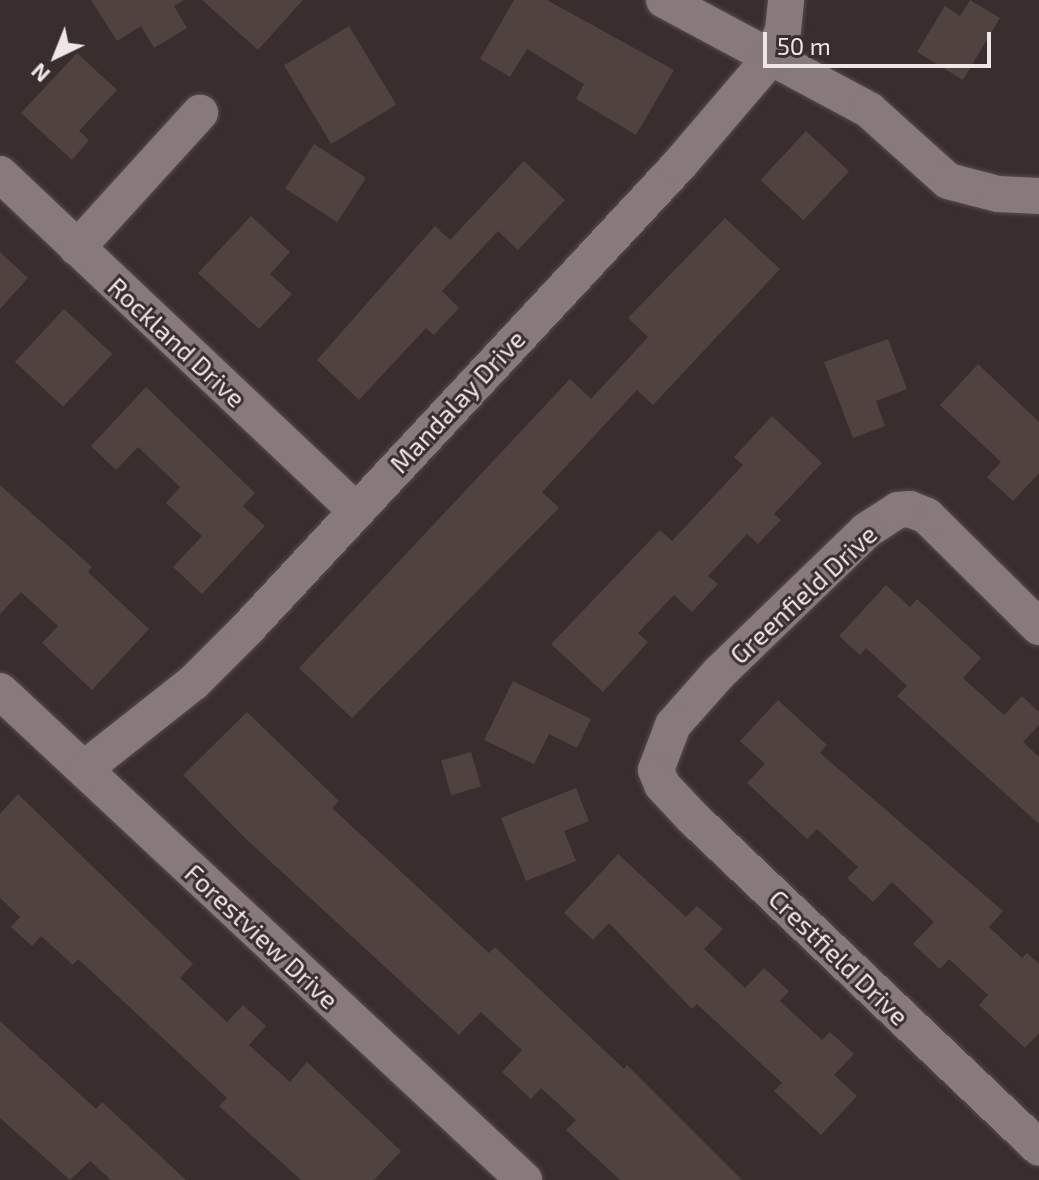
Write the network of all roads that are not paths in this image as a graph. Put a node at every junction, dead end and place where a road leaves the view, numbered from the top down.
1 (664, 0) edge
2 (786, 0) edge
3 (772, 56) junction
4 (200, 113) dead end
5 (0, 174) edge
6 (1039, 196) edge
7 (77, 248) junction
8 (355, 510) junction
9 (1039, 627) edge
10 (0, 691) edge
11 (658, 757) joint
12 (84, 769) junction
13 (1039, 1148) edge
14 (524, 1180) edge

1 - 3 street
2 - 3 street, Mandalay Drive
3 - 6 street
3 - 8 street, Mandalay Drive
4 - 7 street
5 - 7 street, Rockland Drive
7 - 8 street, Rockland Drive
8 - 12 street, Mandalay Drive
9 - 11 street, Greenfield Drive
10 - 12 street, Forestview Drive
11 - 13 street, Crestfield Drive
12 - 14 street, Forestview Drive

